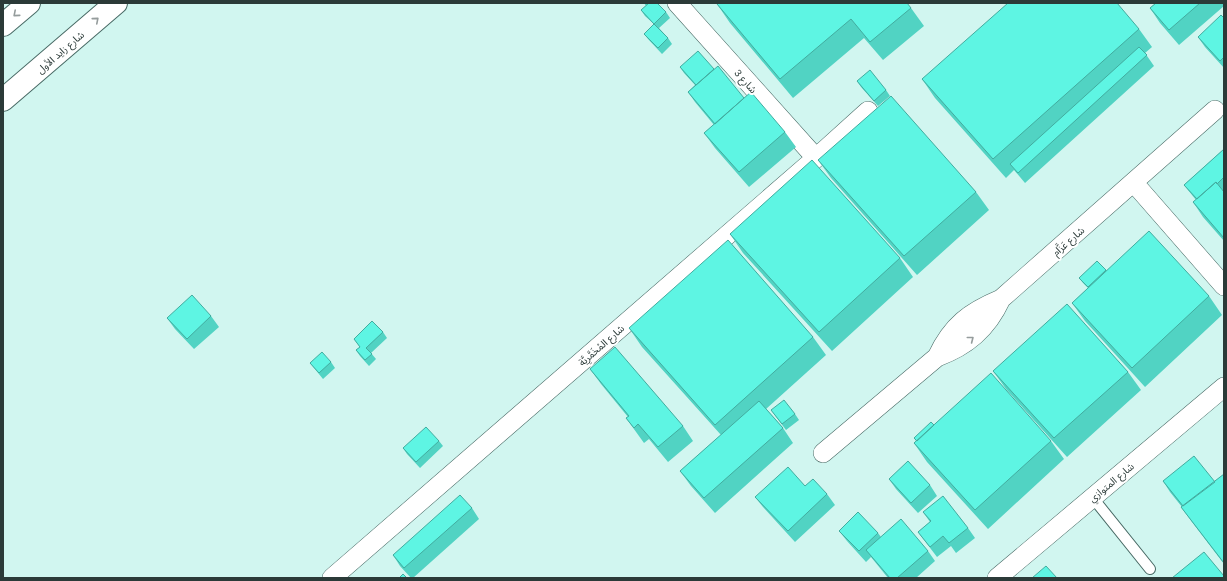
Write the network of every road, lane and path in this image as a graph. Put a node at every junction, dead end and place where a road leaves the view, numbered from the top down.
1 (29, 3) edge
2 (116, 3) edge
3 (677, 3) edge
4 (3, 25) edge
5 (3, 100) edge
6 (1216, 110) dead end
7 (868, 111) dead end
8 (816, 158) junction
9 (1134, 183) junction
10 (1224, 286) edge
11 (1224, 387) edge
12 (823, 453) dead end
13 (1093, 498) junction
14 (1150, 569) dead end
15 (332, 578) edge
16 (997, 578) edge

1 -> 4 main road
5 -> 2 main road, شارع زايد الأول
3 - 8 street, شارع 3
6 - 9 street, شارع عَزَّام
7 - 8 street, شارع المْخَمَّرِيَّة
8 - 15 street, شارع المْخَمَّرِيَّة
9 - 10 street
9 - 12 street, شارع عَزَّام
11 - 13 street, شارع المتوازي
13 - 14 lane
13 - 16 street, شارع المتوازي

